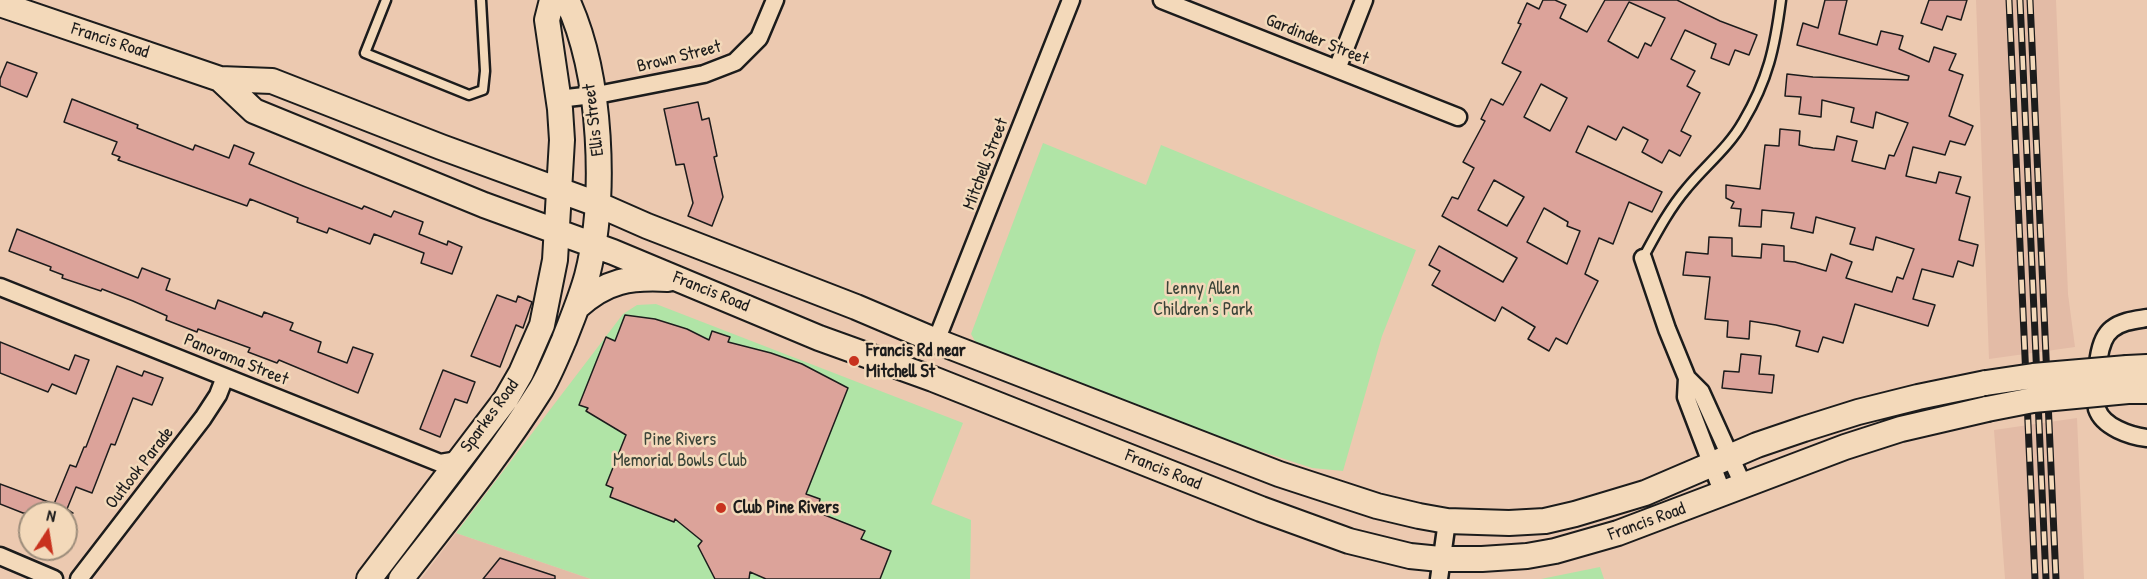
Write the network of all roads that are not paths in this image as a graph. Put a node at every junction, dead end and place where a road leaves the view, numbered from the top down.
1 (386, 0) edge
2 (481, 0) edge
3 (552, 0) edge
4 (567, 0) edge
5 (775, 0) edge
6 (1071, 0) edge
7 (1162, 0) edge
8 (1364, 0) edge
9 (1781, 0) edge
10 (0, 4) edge
11 (1337, 69) junction
12 (220, 79) junction
13 (592, 96) junction
14 (558, 99) junction
15 (1458, 117) dead end
16 (560, 190) junction
17 (597, 204) junction
18 (556, 230) junction
19 (593, 244) junction
20 (1643, 258) joint
21 (679, 279) junction
22 (0, 287) edge
23 (577, 307) junction
24 (2147, 318) edge
25 (936, 341) junction
26 (225, 377) junction
27 (2137, 379) edge
28 (2147, 438) edge
29 (458, 460) junction
30 (1721, 460) junction
31 (1733, 490) junction
32 (1448, 520) junction
33 (0, 556) edge
34 (1440, 569) edge
35 (54, 579) edge
36 (79, 579) edge
37 (369, 579) edge
38 (401, 579) edge

1 - 2 lane
3 - 14 main road, Ellis Street
4 - 13 main road, Ellis Street
5 - 13 street, Brown Street
6 - 25 street, Mitchell Street
7 - 11 street, Gardinder Street
8 - 11 street
9 - 20 lane
10 - 12 main road, Francis Road
11 - 15 street, Gardinder Street
12 - 16 main road, Francis Road
12 - 18 main road, Francis Road
13 - 14 street, Brown Street
13 - 17 main road, Ellis Street
14 - 16 main road, Ellis Street
16 - 17 main road, Francis Road
16 - 18 main road, Ellis Street
17 - 19 main road, Ellis Street
17 - 25 main road, Francis Road
18 - 19 main road, Francis Road
18 - 29 main road, Sparkes Road
19 - 21 main road, Francis Road
19 - 23 main road, Sparkes Road
20 - 30 street
21 - 23 main road
21 - 34 main road, Francis Road
22 - 26 street, Panorama Street
23 - 38 main road, Sparkes Road
24 - 28 street
25 - 32 main road, Francis Road
26 - 29 street, Panorama Street
26 - 36 street, Outlook Parade
27 - 30 main road, Francis Road, bridge
27 - 31 main road, Francis Road, bridge
29 - 37 main road, Sparkes Road
30 - 31 street
30 - 32 main road, Francis Road
31 - 34 main road, Francis Road
32 - 34 street
33 - 35 street

